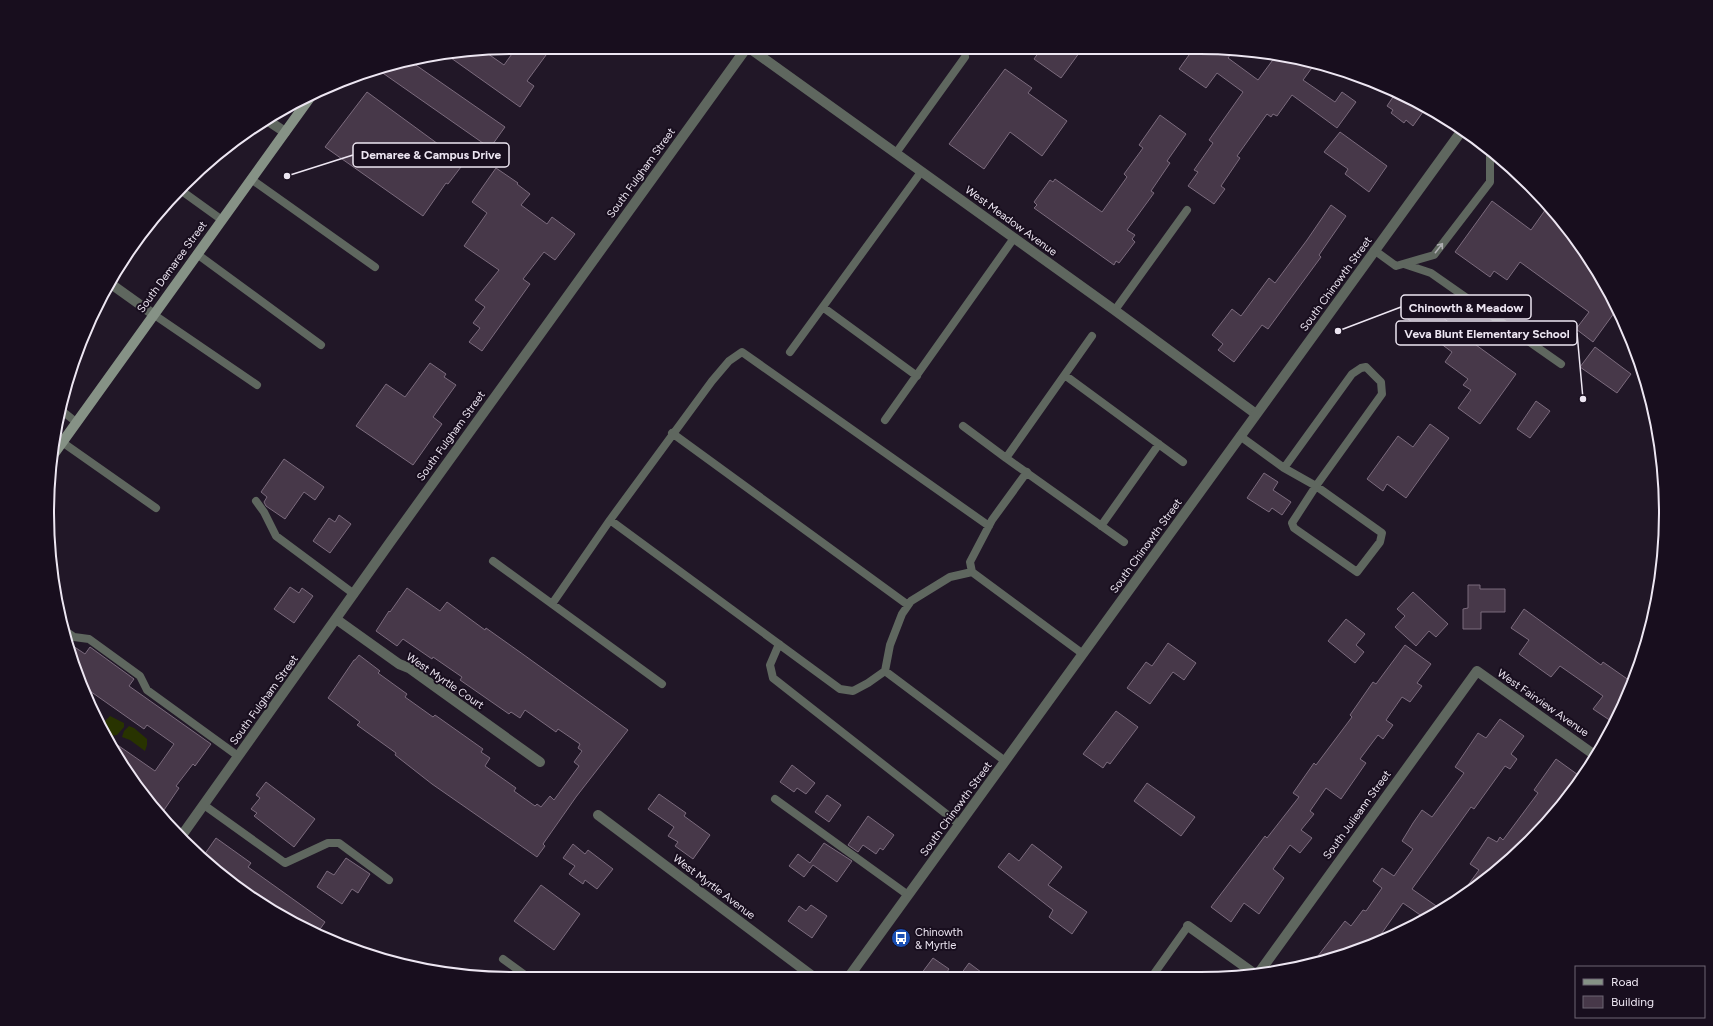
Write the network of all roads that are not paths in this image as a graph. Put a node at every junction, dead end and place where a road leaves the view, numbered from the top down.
1 (742, 54) edge
2 (758, 54) edge
3 (965, 57) dead end
4 (306, 103) edge
5 (271, 123) edge
6 (285, 132) junction
7 (1459, 134) edge
8 (896, 153) junction
9 (1490, 158) edge
10 (921, 172) junction
11 (251, 179) junction
12 (184, 193) edge
13 (1187, 210) dead end
14 (222, 220) junction
15 (1014, 238) junction
16 (1374, 250) junction
17 (197, 254) junction
18 (1404, 264) junction
19 (375, 266) dead end
20 (114, 286) edge
21 (824, 308) junction
22 (1115, 310) junction
23 (153, 314) junction
24 (1092, 336) dead end
25 (321, 345) dead end
26 (790, 352) dead end
27 (1561, 364) dead end
28 (917, 376) junction
29 (1066, 376) junction
30 (257, 385) dead end
31 (65, 413) edge
32 (1256, 414) junction
33 (885, 420) dead end
34 (76, 422) junction
35 (963, 426) dead end
36 (672, 434) junction
37 (1240, 436) junction
38 (62, 442) junction
39 (1159, 444) junction
40 (59, 446) edge
41 (1006, 458) junction
42 (1183, 462) dead end
43 (1284, 468) junction
44 (1027, 472) junction
45 (1316, 486) junction
46 (256, 501) dead end
47 (156, 508) dead end
48 (610, 520) junction
49 (989, 526) junction
50 (1101, 526) junction
51 (1124, 542) dead end
52 (493, 561) dead end
53 (972, 572) junction
54 (354, 594) junction
55 (552, 604) junction
56 (908, 605) junction
57 (336, 619) junction
58 (71, 635) edge
59 (779, 644) junction
60 (1083, 654) junction
61 (885, 671) junction
62 (1477, 671) joint
63 (662, 684) dead end
64 (1591, 753) edge
65 (238, 756) junction
66 (1005, 761) junction
67 (540, 762) dead end
68 (775, 799) dead end
69 (204, 805) junction
70 (598, 815) dead end
71 (960, 824) junction
72 (184, 833) edge
73 (390, 880) dead end
74 (908, 895) junction
75 (1188, 926) joint
76 (503, 959) dead end
77 (1260, 968) edge
78 (1249, 969) edge
79 (521, 972) edge
80 (806, 972) edge
81 (852, 972) edge
82 (1155, 972) edge

1 - 54 street, South Fulgham Street
2 - 8 street, West Meadow Avenue
3 - 8 lane
4 - 6 main road, South Demaree Street
5 - 6 street
6 - 11 main road, South Demaree Street
7 - 16 street, South Chinowth Street
8 - 10 street, West Meadow Avenue
18 -> 9 lane
10 - 15 street, West Meadow Avenue
10 - 21 lane
11 - 14 main road, South Demaree Street
11 - 19 lane
12 - 14 lane
13 - 22 lane
14 - 17 main road, South Demaree Street
15 - 22 street, West Meadow Avenue
15 - 28 lane
16 - 18 lane
16 - 32 street, South Chinowth Street
17 - 23 main road, South Demaree Street
17 - 25 lane
18 - 27 lane
20 - 23 street
21 - 26 lane
21 - 28 lane
22 - 32 street, West Meadow Avenue
23 - 30 lane
23 - 34 main road, South Demaree Street
24 - 29 lane
28 - 33 lane
29 - 39 lane
29 - 41 lane
31 - 34 lane
32 - 37 street, South Chinowth Street
34 - 38 main road, South Demaree Street
35 - 41 lane
36 - 48 lane
36 - 49 lane
36 - 56 lane
37 - 43 lane
37 - 60 street, South Chinowth Street
38 - 40 main road, South Demaree Street
38 - 47 lane
39 - 42 lane
39 - 50 lane
41 - 44 lane
43 - 45 lane
43 - 45 lane
44 - 49 lane
44 - 50 lane
45 - 45 lane
46 - 54 lane
48 - 55 lane
48 - 59 lane
49 - 53 lane
50 - 51 lane
52 - 55 lane
53 - 56 lane
53 - 60 lane
54 - 57 street, South Fulgham Street
55 - 63 lane
56 - 61 lane
57 - 65 street, South Fulgham Street
57 - 67 street, West Myrtle Court
58 - 65 lane
59 - 61 lane
59 - 71 lane
60 - 66 street, South Chinowth Street
61 - 66 lane
62 - 64 street, West Fairview Avenue
62 - 77 street, South Julieann Street
65 - 69 street, South Fulgham Street
66 - 71 street, South Chinowth Street
68 - 74 lane
69 - 72 street, South Fulgham Street
69 - 73 lane
70 - 80 street, West Myrtle Avenue
71 - 74 street, South Chinowth Street
74 - 81 street, South Chinowth Street
75 - 78 street
75 - 82 lane
76 - 79 lane

